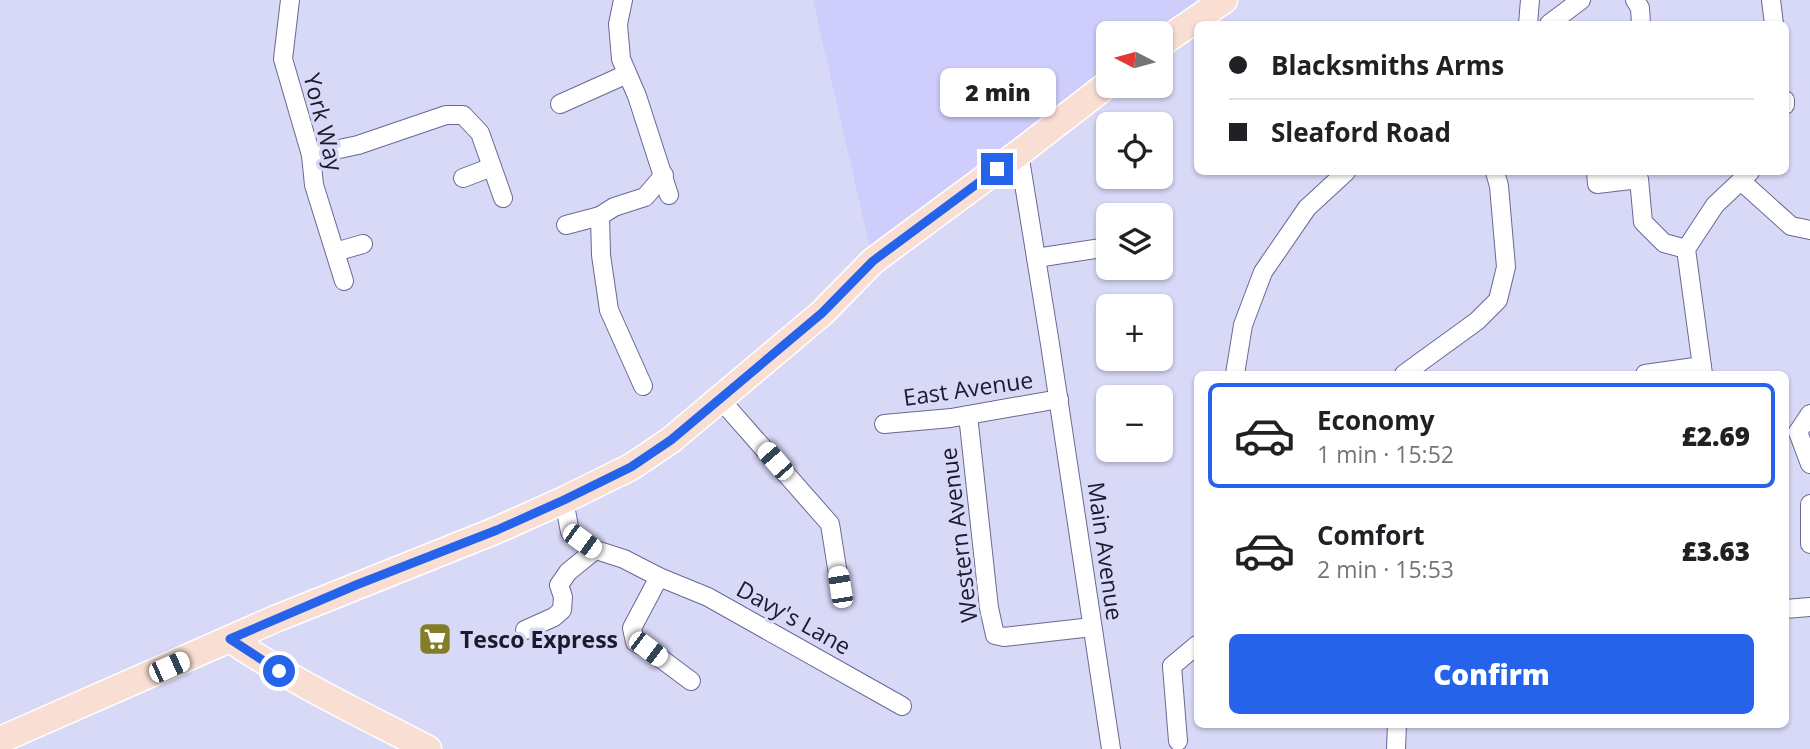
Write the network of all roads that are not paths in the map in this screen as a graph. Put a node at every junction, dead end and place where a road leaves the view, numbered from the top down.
1 (290, 0) edge
2 (623, 0) edge
3 (1224, 0) edge
4 (1530, 0) edge
5 (1581, 0) edge
6 (1635, 0) edge
7 (1771, 0) edge
8 (1528, 21) edge
9 (1553, 21) edge
10 (1641, 21) edge
11 (1774, 21) edge
12 (1173, 35) edge
13 (627, 74) junction
14 (1096, 93) edge
15 (560, 104) dead end
16 (1018, 153) junction
17 (311, 155) junction
18 (492, 167) junction
19 (664, 175) junction
20 (1343, 175) edge
21 (1496, 175) edge
22 (1596, 175) edge
23 (1746, 176) edge
24 (463, 178) dead end
25 (669, 195) dead end
26 (503, 198) dead end
27 (600, 216) junction
28 (566, 225) dead end
29 (1810, 230) edge
30 (363, 244) dead end
31 (1096, 249) edge
32 (1686, 249) junction
33 (335, 252) junction
34 (1037, 258) junction
35 (344, 281) dead end
36 (1702, 370) edge
37 (1240, 371) edge
38 (1408, 371) edge
39 (643, 386) dead end
40 (720, 398) junction
41 (1059, 399) junction
42 (1810, 414) edge
43 (968, 415) junction
44 (884, 424) dead end
45 (1792, 433) edge
46 (1810, 464) edge
47 (564, 500) junction
48 (1810, 505) edge
49 (1809, 525) edge
50 (1810, 544) edge
51 (595, 550) junction
52 (659, 577) junction
53 (840, 587) dead end
54 (1810, 607) edge
55 (1789, 609) edge
56 (1093, 627) junction
57 (525, 630) dead end
58 (230, 639) junction
59 (1194, 648) edge
60 (691, 681) dead end
61 (902, 706) dead end
62 (1397, 728) edge
63 (0, 740) edge
64 (1178, 741) dead end
65 (428, 749) edge
66 (1111, 749) edge
67 (1395, 749) edge

1 - 17 street, York Way
2 - 13 street
3 - 12 main road
4 - 8 street
5 - 9 street
6 - 10 street
7 - 11 street
13 - 15 street
13 - 19 street
14 - 16 main road
16 - 34 street, Main Avenue
16 - 40 main road
17 - 18 street
17 - 33 street, York Way
18 - 24 street
18 - 26 street
19 - 25 street
19 - 27 street
20 - 37 street
21 - 38 street
22 - 32 street
23 - 29 street
23 - 32 street
27 - 28 street
27 - 39 street
30 - 33 street
31 - 34 street
32 - 36 street
33 - 35 street, York Way
34 - 41 street, Main Avenue
40 - 47 main road
40 - 53 street
41 - 43 street, East Avenue
41 - 56 street, Main Avenue
42 - 45 street
43 - 44 street, East Avenue
43 - 56 street, Western Avenue
45 - 46 street
47 - 51 street, Davy's Lane
47 - 58 main road
48 - 49 street
49 - 50 street
51 - 52 street, Davy's Lane
51 - 57 street
52 - 60 street
52 - 61 street, Davy's Lane
54 - 55 street
56 - 66 street, Main Avenue
58 - 63 main road
58 - 65 main road
59 - 64 street
62 - 67 street

